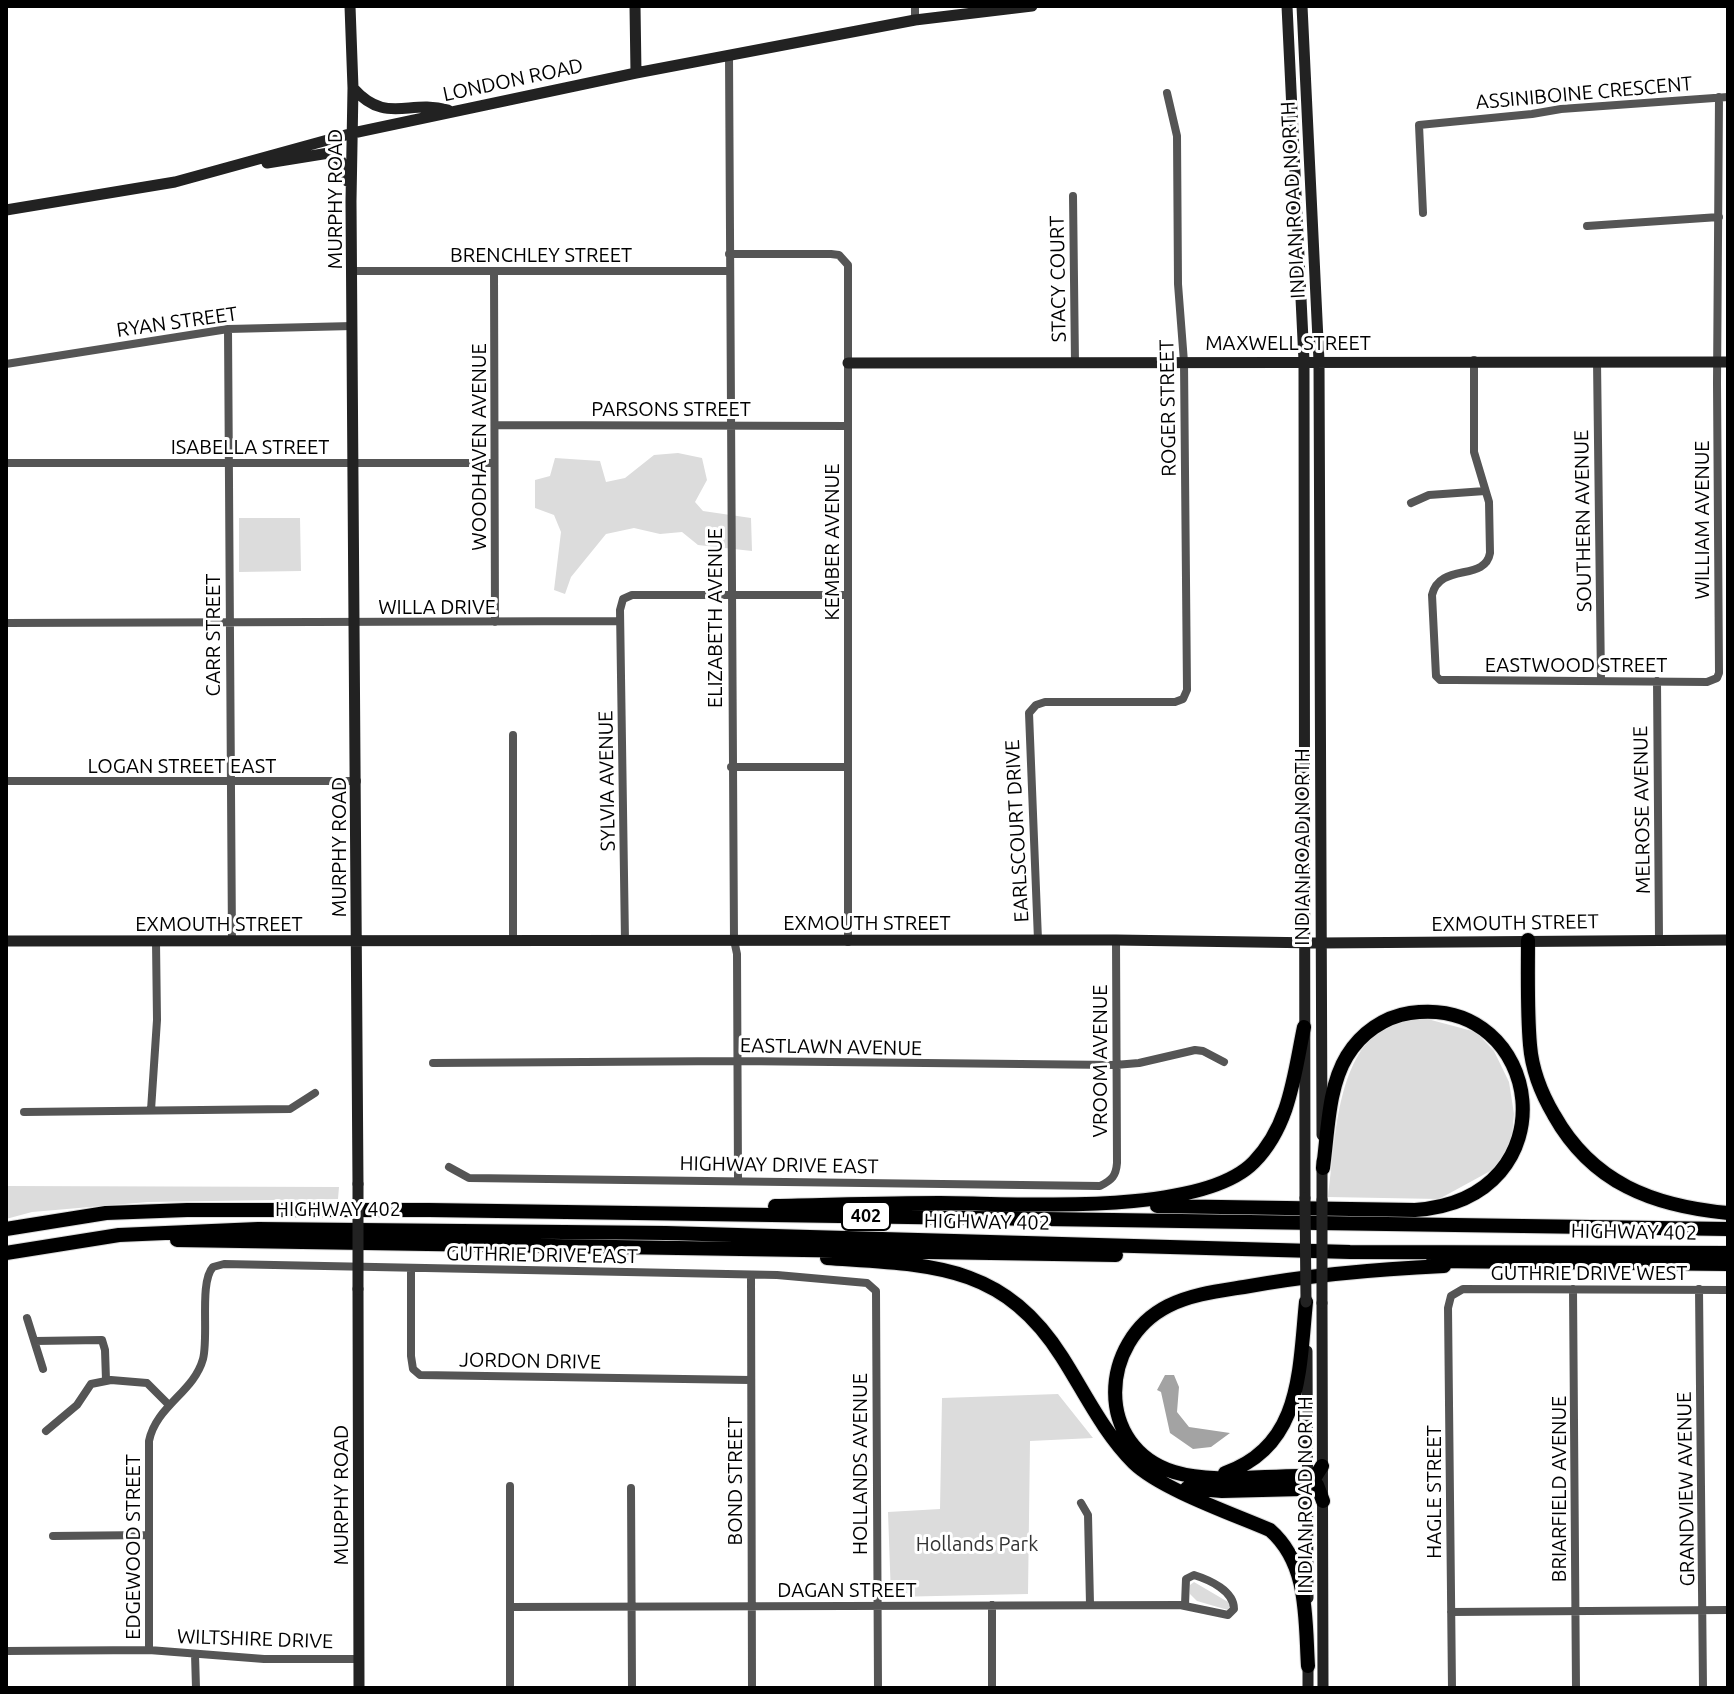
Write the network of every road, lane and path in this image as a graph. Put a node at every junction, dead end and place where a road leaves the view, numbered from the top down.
1 (350, 6) edge
2 (635, 6) edge
3 (915, 6) edge
4 (1032, 6) edge
5 (1287, 6) edge
6 (1302, 6) edge
7 (915, 20) junction
8 (729, 56) junction
9 (636, 73) junction
10 (353, 88) junction
11 (1167, 93) dead end
12 (1724, 97) edge
13 (453, 111) junction
14 (353, 133) junction
15 (248, 164) junction
16 (1073, 196) dead end
17 (351, 201) junction
18 (6, 210) edge
19 (1423, 213) dead end
20 (1719, 217) junction
21 (1587, 226) dead end
22 (729, 254) junction
23 (352, 271) junction
24 (730, 271) junction
25 (494, 272) junction
26 (353, 326) junction
27 (228, 329) junction
28 (1474, 360) junction
29 (1304, 361) junction
30 (1319, 361) junction
31 (1597, 361) junction
32 (1184, 362) junction
33 (1723, 362) edge
34 (848, 363) junction
35 (1075, 363) junction
36 (6, 364) edge
37 (730, 424) junction
38 (495, 425) junction
39 (848, 426) junction
40 (6, 463) edge
41 (228, 463) junction
42 (494, 463) junction
43 (354, 464) junction
44 (1485, 491) junction
45 (1411, 503) dead end
46 (1723, 588) edge
47 (731, 595) junction
48 (848, 595) junction
49 (620, 621) junction
50 (228, 622) junction
51 (495, 622) junction
52 (6, 623) edge
53 (355, 623) junction
54 (1717, 678) joint
55 (1601, 681) junction
56 (1657, 681) junction
57 (1161, 702) joint
58 (513, 735) dead end
59 (731, 767) junction
60 (848, 767) junction
61 (6, 781) edge
62 (357, 781) junction
63 (230, 782) junction
64 (1659, 939) junction
65 (734, 940) junction
66 (1038, 940) junction
67 (1116, 940) junction
68 (1528, 940) junction
69 (1728, 940) edge
70 (6, 941) edge
71 (357, 941) junction
72 (513, 941) junction
73 (625, 941) junction
74 (156, 942) junction
75 (232, 942) junction
76 (848, 942) junction
77 (1303, 943) junction
78 (1320, 943) junction
79 (1304, 1027) junction
80 (736, 1061) junction
81 (1224, 1062) dead end
82 (433, 1063) dead end
83 (1115, 1065) junction
84 (315, 1093) dead end
85 (151, 1110) junction
86 (24, 1112) dead end
87 (449, 1167) dead end
88 (1323, 1168) junction
89 (738, 1180) junction
90 (1111, 1181) joint
91 (1047, 1204) junction
92 (429, 1210) junction
93 (1728, 1213) edge
94 (6, 1229) edge
95 (1728, 1229) edge
96 (666, 1233) junction
97 (1728, 1244) edge
98 (708, 1250) junction
99 (1728, 1253) edge
100 (6, 1255) edge
101 (1486, 1263) junction
102 (1728, 1264) edge
103 (411, 1268) junction
104 (209, 1271) joint
105 (751, 1275) junction
106 (874, 1288) joint
107 (1573, 1289) junction
108 (1699, 1289) junction
109 (1728, 1290) edge
110 (1451, 1296) joint
111 (1306, 1302) junction
112 (27, 1318) dead end
113 (35, 1341) junction
114 (43, 1369) dead end
115 (106, 1380) junction
116 (750, 1380) junction
117 (169, 1405) junction
118 (46, 1431) dead end
119 (1322, 1466) junction
120 (1202, 1477) junction
121 (1309, 1481) junction
122 (510, 1486) dead end
123 (1171, 1486) junction
124 (631, 1488) dead end
125 (1323, 1501) junction
126 (1081, 1503) dead end
127 (148, 1535) junction
128 (53, 1536) dead end
129 (1090, 1604) junction
130 (877, 1605) junction
131 (992, 1605) junction
132 (1185, 1605) junction
133 (751, 1606) junction
134 (510, 1607) junction
135 (631, 1607) junction
136 (1703, 1610) junction
137 (1728, 1610) edge
138 (1576, 1611) junction
139 (1451, 1612) junction
140 (149, 1650) junction
141 (6, 1651) edge
142 (195, 1654) junction
143 (359, 1659) junction
144 (1308, 1666) junction
145 (196, 1688) edge
146 (359, 1688) edge
147 (510, 1688) edge
148 (632, 1688) edge
149 (752, 1688) edge
150 (878, 1688) edge
151 (992, 1688) edge
152 (1308, 1688) edge
153 (1323, 1688) edge
154 (1452, 1688) edge
155 (1576, 1688) edge
156 (1703, 1688) edge

1 - 10 main road, MURPHY ROAD
2 - 9 main road
3 - 7 street
4 - 7 main road, LONDON ROAD
5 - 29 main road, INDIAN ROAD NORTH
6 - 30 main road, INDIAN ROAD NORTH
7 - 8 main road, LONDON ROAD
8 - 9 main road, LONDON ROAD
8 - 22 street, ELIZABETH AVENUE
9 - 13 main road, LONDON ROAD
10 - 13 main road
10 - 14 main road, MURPHY ROAD
11 - 32 street, ROGER STREET
12 - 19 street, ASSINIBOINE CRESCENT
12 - 20 street, ASSINIBOINE CRESCENT
13 - 14 main road, LONDON ROAD
14 - 15 main road, LONDON ROAD
14 - 17 main road, MURPHY ROAD
15 - 17 main road
15 - 18 main road, LONDON ROAD
16 - 35 street, STACY COURT
17 - 23 main road, MURPHY ROAD
20 - 21 street
20 - 33 street, ASSINIBOINE CRESCENT
22 - 24 street, ELIZABETH AVENUE
22 - 34 street, KEMBER AVENUE
23 - 25 street, BRENCHLEY STREET
23 - 26 main road, MURPHY ROAD
24 - 25 street, BRENCHLEY STREET
24 - 37 street, ELIZABETH AVENUE
25 - 38 street, WOODHAVEN AVENUE
26 - 27 street, RYAN STREET
26 - 43 main road, MURPHY ROAD
27 - 36 street, RYAN STREET
27 - 41 street, CARR STREET
28 - 30 main road, MAXWELL STREET
28 - 31 main road, MAXWELL STREET
28 - 44 street
29 - 30 main road, MAXWELL STREET
29 - 32 main road, MAXWELL STREET
29 - 77 main road, INDIAN ROAD NORTH
30 - 78 main road, INDIAN ROAD NORTH
31 - 33 main road, MAXWELL STREET
31 - 55 street, SOUTHERN AVENUE
32 - 35 main road, MAXWELL STREET
32 - 57 street, ROGER STREET
33 - 46 street, WILLIAM AVENUE
34 - 35 main road, MAXWELL STREET
34 - 39 street, KEMBER AVENUE
37 - 38 street, PARSONS STREET
37 - 39 street, PARSONS STREET
37 - 47 street, ELIZABETH AVENUE
38 - 42 street, WOODHAVEN AVENUE
39 - 48 street, KEMBER AVENUE
40 - 41 street, ISABELLA STREET
41 - 43 street, ISABELLA STREET
41 - 50 street, CARR STREET
42 - 43 street, ISABELLA STREET
42 - 51 street, WOODHAVEN AVENUE
43 - 53 main road, MURPHY ROAD
44 - 45 street
44 - 55 street, EASTWOOD STREET
46 - 54 street, WILLIAM AVENUE
47 - 48 street
47 - 49 street
47 - 59 street, ELIZABETH AVENUE
48 - 60 street, KEMBER AVENUE
49 - 51 street, WILLA DRIVE
49 - 73 street, SYLVIA AVENUE
50 - 52 street, WILLA DRIVE
50 - 53 street, WILLA DRIVE
50 - 63 street, CARR STREET
51 - 53 street, WILLA DRIVE
53 - 62 main road, MURPHY ROAD
54 - 56 street, EASTWOOD STREET
55 - 56 street, EASTWOOD STREET
56 - 64 street, MELROSE AVENUE
57 - 66 street, EARLSCOURT DRIVE
58 - 72 street
59 - 60 street
59 - 65 street, ELIZABETH AVENUE
60 - 76 street, KEMBER AVENUE
61 - 63 street, LOGAN STREET EAST
62 - 63 street, LOGAN STREET EAST
62 - 71 main road, MURPHY ROAD
63 - 75 street, CARR STREET
64 - 68 main road, EXMOUTH STREET
64 - 69 main road, EXMOUTH STREET
65 - 73 main road, EXMOUTH STREET
65 - 76 main road, EXMOUTH STREET
65 - 80 street, ELIZABETH AVENUE
66 - 67 main road, EXMOUTH STREET
66 - 76 main road, EXMOUTH STREET
67 - 77 main road, EXMOUTH STREET
67 - 83 street, VROOM AVENUE
68 - 78 main road, EXMOUTH STREET
68 - 93 highway
70 - 74 main road, EXMOUTH STREET
71 - 72 main road, EXMOUTH STREET
71 - 75 main road, EXMOUTH STREET
71 - 143 main road, MURPHY ROAD, bridge
72 - 73 main road, EXMOUTH STREET
74 - 75 main road, EXMOUTH STREET
74 - 85 street
77 - 78 main road, EXMOUTH STREET
77 - 79 main road, INDIAN ROAD NORTH
78 - 88 main road, INDIAN ROAD NORTH
79 - 91 highway
79 - 111 main road, INDIAN ROAD NORTH, bridge
80 - 82 street, EASTLAWN AVENUE
80 - 83 street, EASTLAWN AVENUE
80 - 89 street, ELIZABETH AVENUE
81 - 83 street, EASTLAWN AVENUE
83 - 90 street, VROOM AVENUE
84 - 85 street
85 - 86 street
87 - 89 street, HIGHWAY DRIVE EAST
88 - 91 highway
88 - 119 main road, INDIAN ROAD NORTH, bridge
89 - 90 street, HIGHWAY DRIVE EAST
91 - 92 highway
92 - 94 highway, HIGHWAY 402 / 402
92 - 95 highway, HIGHWAY 402 / 402
96 - 97 highway
96 - 99 highway, HIGHWAY 402 / 402
96 - 100 highway, HIGHWAY 402 / 402
98 - 100 highway
98 - 101 highway
98 - 123 highway
101 - 102 highway
101 - 120 highway
103 - 104 street, GUTHRIE DRIVE EAST
103 - 105 street, GUTHRIE DRIVE EAST
103 - 116 street, JORDON DRIVE
104 - 117 street, EDGEWOOD STREET
105 - 106 street, GUTHRIE DRIVE EAST
105 - 116 street, BOND STREET
106 - 130 street, HOLLANDS AVENUE
107 - 108 street, GUTHRIE DRIVE WEST
107 - 110 street, GUTHRIE DRIVE WEST
107 - 138 street, BRIARFIELD AVENUE
108 - 109 street, GUTHRIE DRIVE WEST
108 - 136 street, GRANDVIEW AVENUE
110 - 139 street, HAGLE STREET
111 - 120 highway
111 - 121 main road, INDIAN ROAD NORTH
112 - 113 street
113 - 114 street
113 - 115 street
115 - 117 street
115 - 118 street
116 - 133 street, BOND STREET
117 - 127 street, EDGEWOOD STREET
119 - 121 highway
119 - 125 main road, INDIAN ROAD NORTH
120 - 121 highway
121 - 123 highway
121 - 125 highway
121 - 144 main road, INDIAN ROAD NORTH
122 - 134 street
123 - 144 highway
124 - 135 street
125 - 153 main road, INDIAN ROAD NORTH
126 - 129 street
127 - 128 street
127 - 140 street, EDGEWOOD STREET
129 - 131 street, DAGAN STREET
129 - 132 street, DAGAN STREET
130 - 131 street, DAGAN STREET
130 - 133 street, DAGAN STREET
130 - 150 street, HOLLANDS AVENUE
131 - 151 street
132 - 132 street, DAGAN STREET
133 - 135 street, DAGAN STREET
133 - 149 street, BOND STREET
134 - 135 street, DAGAN STREET
134 - 147 street
135 - 148 street
136 - 137 street
136 - 138 street
136 - 156 street, GRANDVIEW AVENUE
138 - 139 street
138 - 155 street, BRIARFIELD AVENUE
139 - 154 street, HAGLE STREET
140 - 141 street, WILTSHIRE DRIVE
140 - 142 street, WILTSHIRE DRIVE
142 - 143 street, WILTSHIRE DRIVE
142 - 145 street
143 - 146 main road, MURPHY ROAD
144 - 152 main road, INDIAN ROAD NORTH

